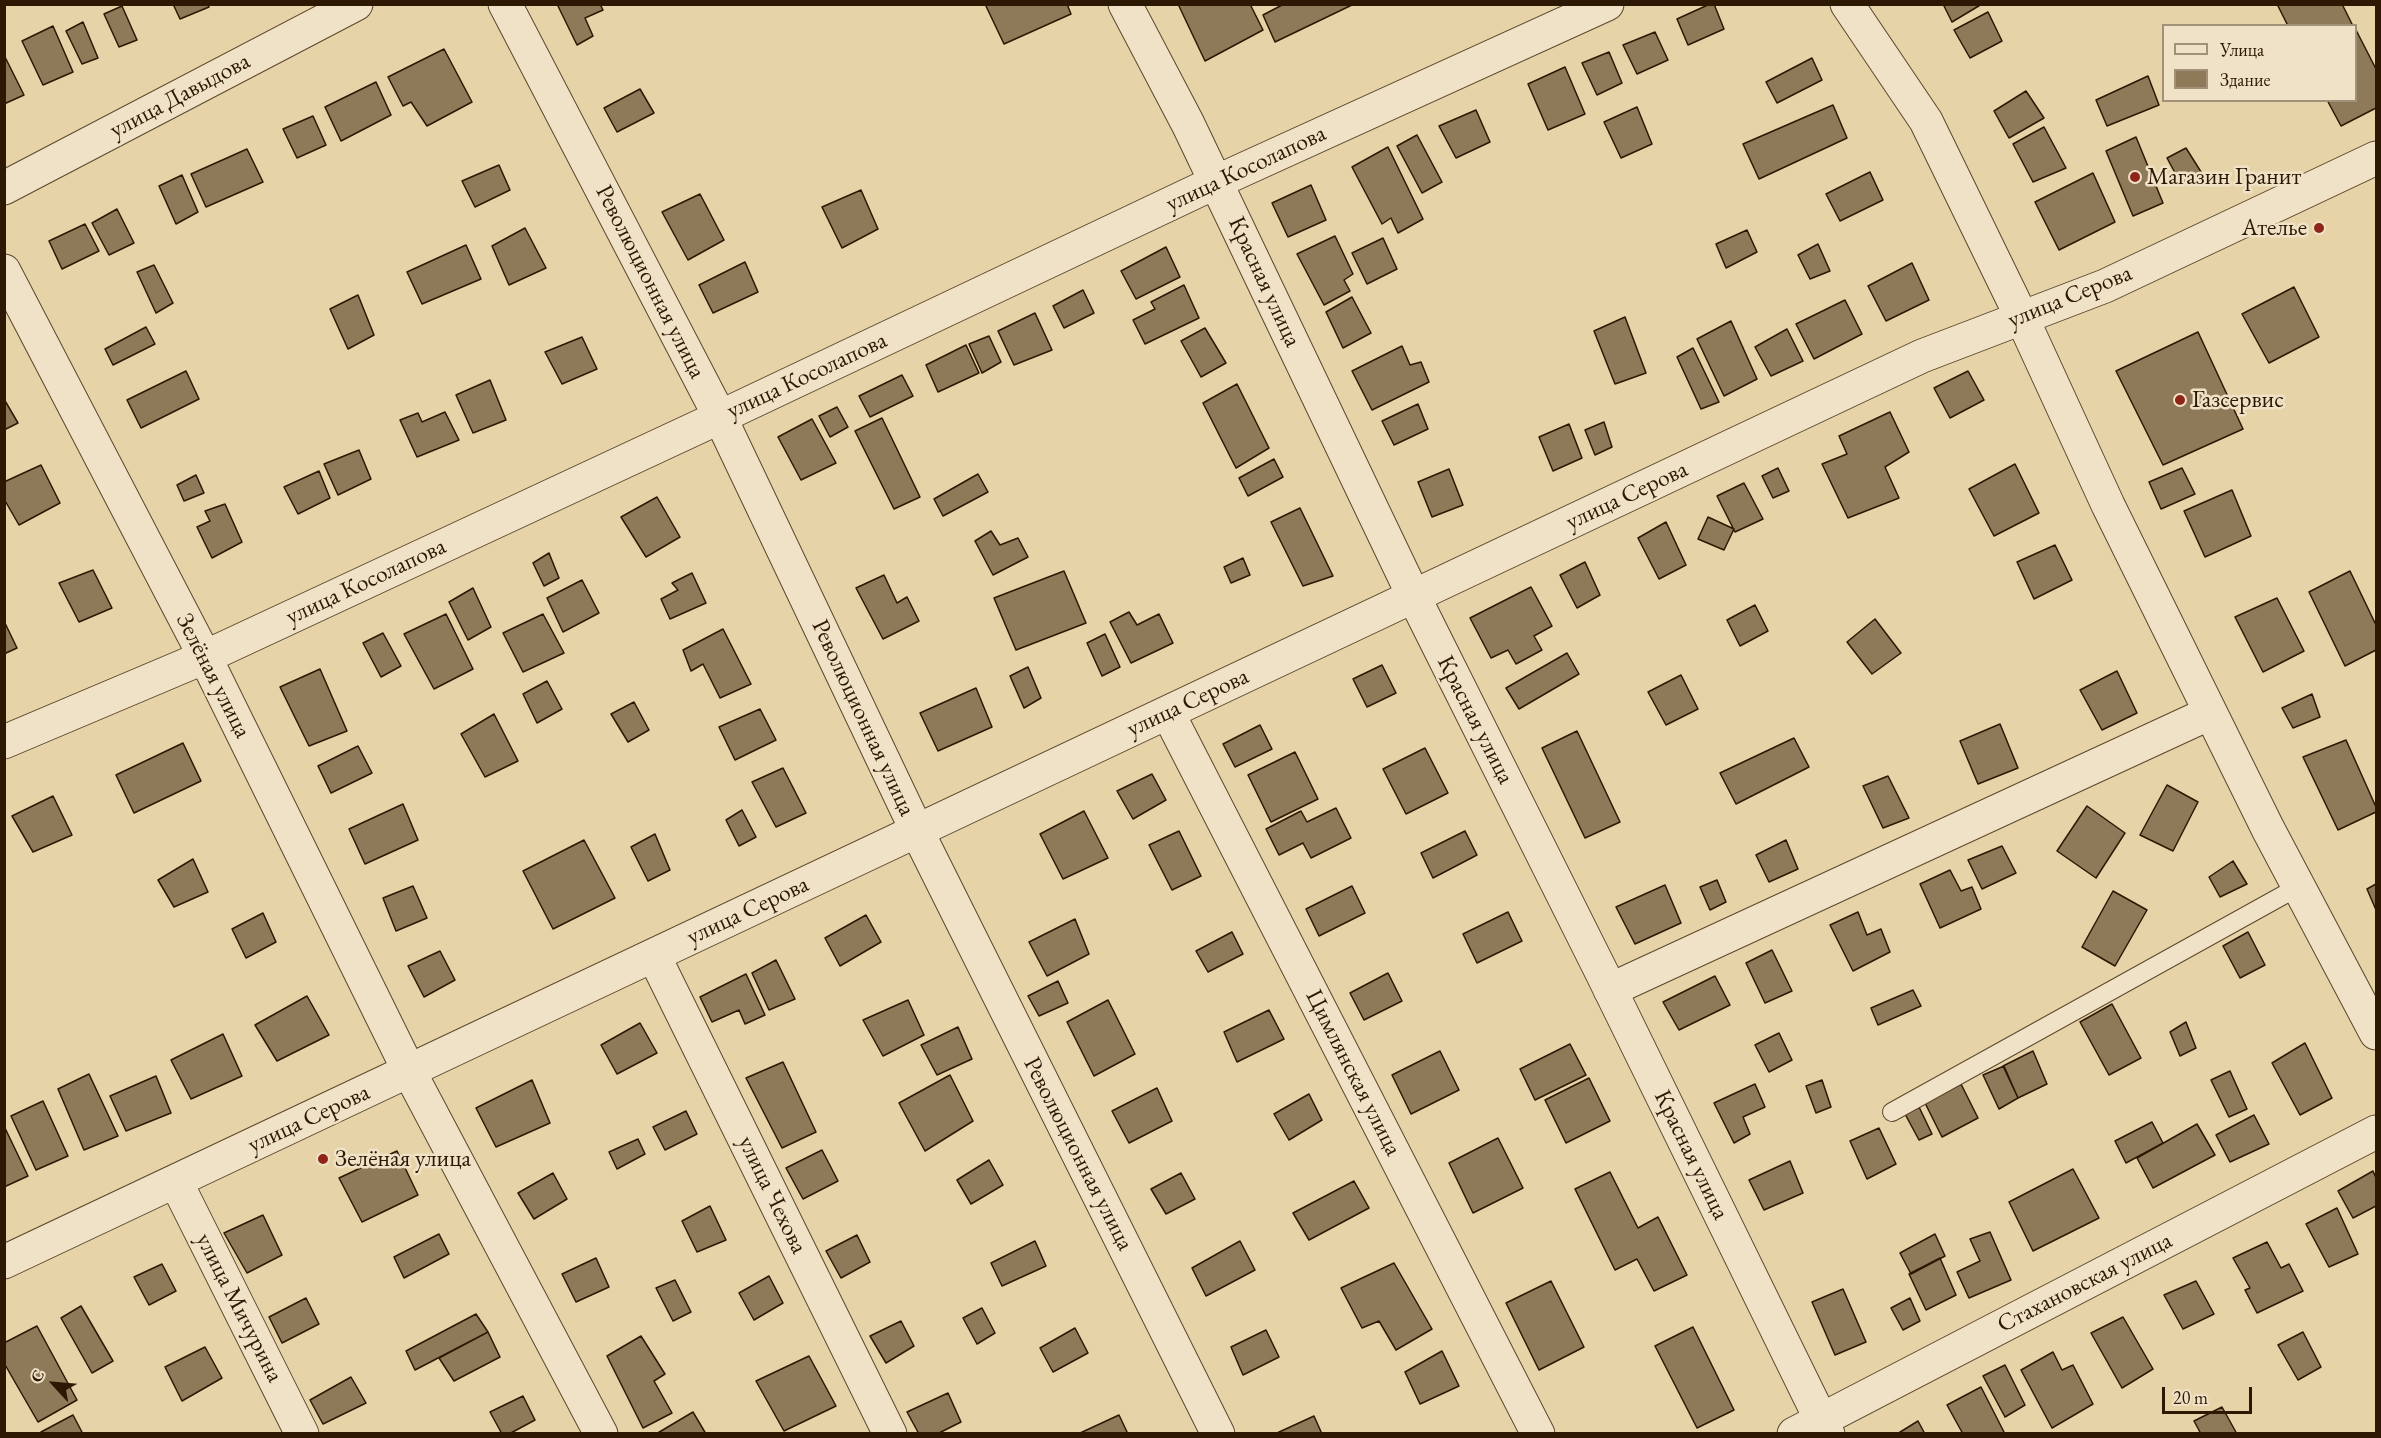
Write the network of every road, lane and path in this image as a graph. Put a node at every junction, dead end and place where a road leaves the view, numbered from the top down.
1 (356, 4) edge
2 (505, 4) edge
3 (1125, 4) edge
4 (1607, 4) edge
5 (1847, 4) edge
6 (2376, 158) edge
7 (1216, 182) junction
8 (4, 188) edge
9 (4, 272) edge
10 (2022, 318) junction
11 (720, 417) junction
12 (1413, 597) junction
13 (205, 657) junction
14 (2210, 712) junction
15 (1168, 713) junction
16 (4, 742) edge
17 (917, 831) junction
18 (2298, 887) junction
19 (654, 956) junction
20 (1610, 990) junction
21 (2376, 1033) edge
22 (409, 1071) junction
23 (1892, 1112) dead end
24 (2376, 1131) edge
25 (176, 1182) junction
26 (4, 1262) edge
27 (1814, 1429) edge
28 (302, 1434) edge
29 (601, 1434) edge
30 (890, 1434) edge
31 (1218, 1434) edge
32 (1538, 1434) edge

1 - 8 street, улица Давыдова
2 - 11 street, Революционная улица
3 - 7 street, Красная улица
4 - 7 street, улица Косолапова
5 - 10 street
6 - 10 street, улица Серова
7 - 11 street, улица Косолапова
7 - 12 street, Красная улица
9 - 13 street, Зелёная улица
10 - 12 street, улица Серова
10 - 14 street
11 - 13 street, улица Косолапова
11 - 17 street, Революционная улица
12 - 15 street, улица Серова
12 - 20 street, Красная улица
13 - 16 street, улица Косолапова
13 - 22 street, Зелёная улица
14 - 18 street
14 - 20 street
15 - 17 street, улица Серова
15 - 32 street, Цимлянская улица
17 - 19 street, улица Серова
17 - 31 street, Революционная улица
18 - 21 street
18 - 23 lane
19 - 22 street, улица Серова
19 - 30 street, улица Чехова
20 - 27 street, Красная улица
22 - 25 street, улица Серова
22 - 29 street, Зелёная улица
24 - 27 street, Стахановская улица
25 - 26 street, улица Серова
25 - 28 street, улица Мичурина

